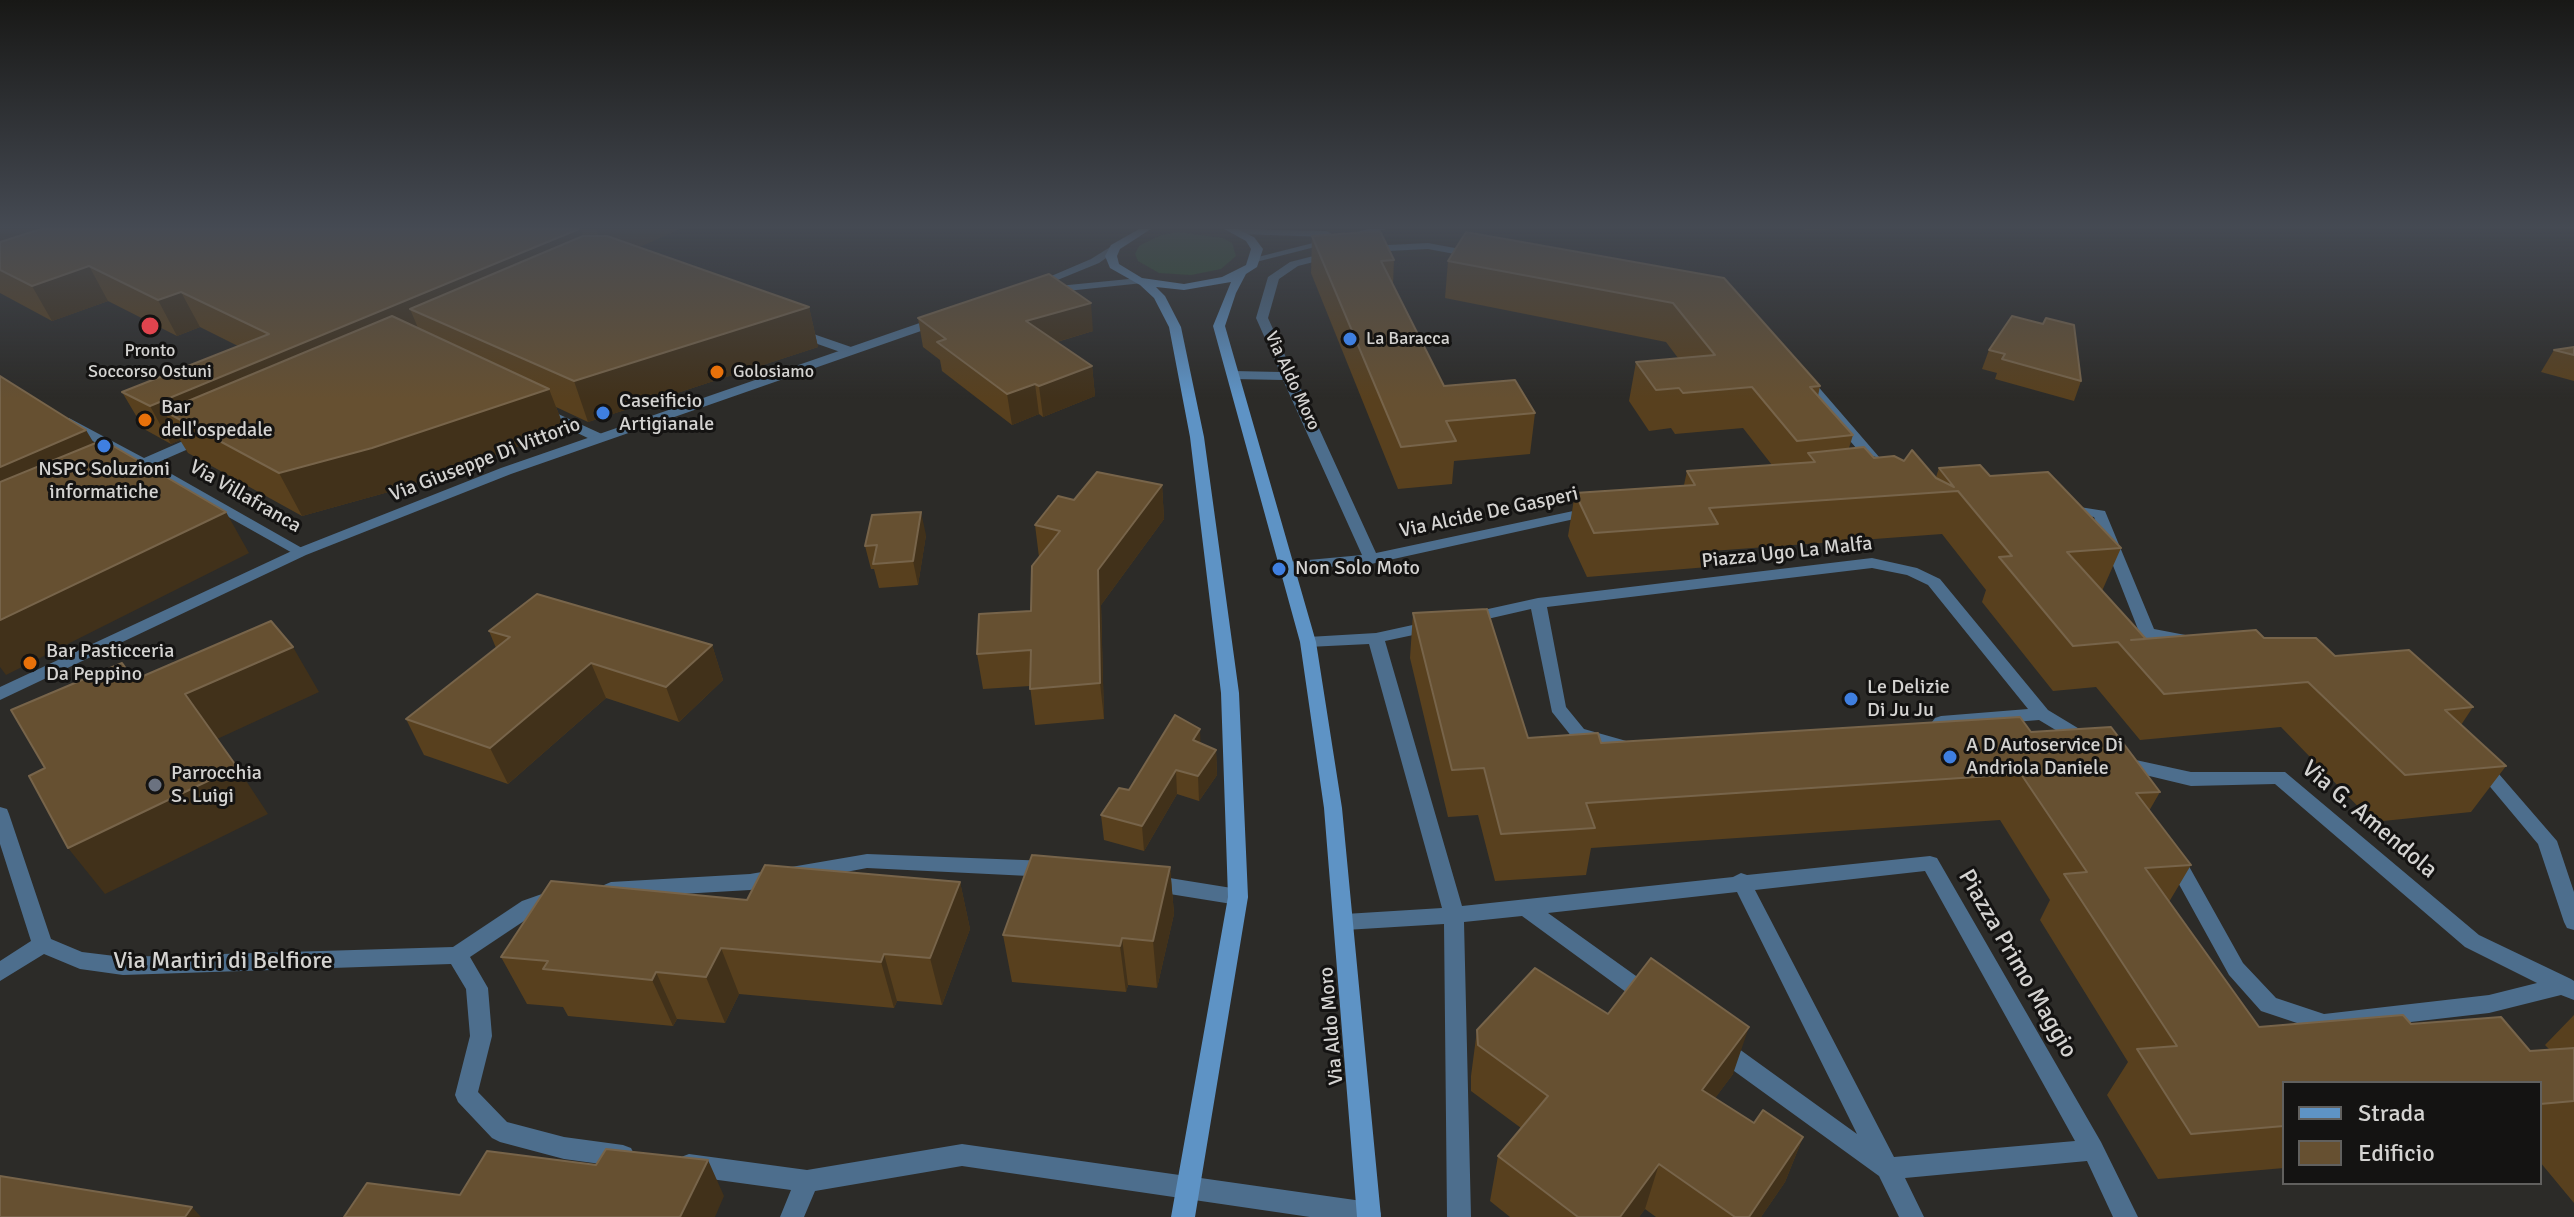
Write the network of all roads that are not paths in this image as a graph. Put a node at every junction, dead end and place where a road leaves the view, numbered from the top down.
1 (1040, 286) edge
2 (1083, 286) edge
3 (1147, 286) edge
4 (1234, 286) edge
5 (1271, 286) edge
6 (955, 315) edge
7 (778, 325) edge
8 (850, 351) junction
9 (1790, 363) edge
10 (1233, 375) junction
11 (1291, 376) junction
12 (531, 406) edge
13 (50, 412) edge
14 (214, 433) edge
15 (599, 438) junction
16 (144, 463) junction
17 (1889, 478) edge
18 (101, 482) edge
19 (2055, 506) edge
20 (1609, 509) edge
21 (301, 552) junction
22 (1371, 559) junction
23 (1287, 567) junction
24 (1538, 603) junction
25 (1376, 638) junction
26 (1308, 642) junction
27 (2209, 644) edge
28 (0, 694) edge
29 (2042, 714) junction
30 (1916, 724) edge
31 (1648, 747) edge
32 (2469, 751) edge
33 (2124, 765) junction
34 (2139, 792) edge
35 (0, 814) edge
36 (2161, 833) edge
37 (1073, 870) edge
38 (1133, 880) edge
39 (1741, 881) junction
40 (1238, 897) junction
41 (1524, 906) junction
42 (1454, 915) junction
43 (1345, 922) junction
44 (2574, 922) edge
45 (42, 944) junction
46 (457, 955) junction
47 (0, 972) edge
48 (2569, 988) edge
49 (1662, 1006) edge
50 (1700, 1033) edge
51 (2093, 1150) junction
52 (640, 1158) edge
53 (670, 1162) edge
54 (1888, 1169) junction
55 (807, 1181) junction
56 (1189, 1187) junction
57 (1369, 1216) edge
58 (792, 1217) edge
59 (1183, 1217) edge
60 (1459, 1217) edge
61 (1912, 1217) edge
62 (2126, 1217) edge

1 - 2 street
3 - 40 main road
4 - 10 main road, Via Aldo Moro
5 - 11 street, Via Aldo Moro
6 - 8 street, Via Giuseppe Di Vittorio
7 - 8 street
8 - 15 street, Via Giuseppe Di Vittorio
9 - 17 street
10 - 11 street
10 - 23 main road, Via Aldo Moro
11 - 22 street, Via Aldo Moro
12 - 15 street
13 - 16 street, Via Villafranca
14 - 16 street
15 - 21 street, Via Giuseppe Di Vittorio
16 - 18 street
16 - 21 street, Via Villafranca
19 - 27 street
20 - 22 street, Via Alcide De Gasperi
21 - 28 street, Via Giuseppe Di Vittorio
22 - 23 street, Via Alcide De Gasperi
23 - 26 main road, Via Aldo Moro
24 - 25 street, Piazza Ugo La Malfa
24 - 29 street, Piazza Ugo La Malfa
24 - 31 street
25 - 26 street, Piazza Ugo La Malfa
25 - 42 street
26 - 43 main road, Via Aldo Moro
29 - 30 street
29 - 33 street, Piazza Ugo La Malfa
32 - 44 street
33 - 34 street
33 - 48 street, Via G. Amendola
35 - 45 street
36 - 48 street, Via G. Amendola
37 - 46 street
38 - 40 street
39 - 41 street, Piazza Primo Maggio
39 - 51 street, Piazza Primo Maggio
39 - 54 street
40 - 56 main road
41 - 42 street, Piazza Primo Maggio
41 - 49 street
42 - 43 street, Piazza Primo Maggio
42 - 60 street
43 - 57 main road, Via Aldo Moro
45 - 46 street, Via Martiri di Belfiore
45 - 47 street
46 - 52 street
50 - 54 street
51 - 54 street
51 - 62 street, Piazza Primo Maggio
53 - 55 street
54 - 61 street
55 - 56 street
55 - 58 street
56 - 57 street
56 - 59 main road

